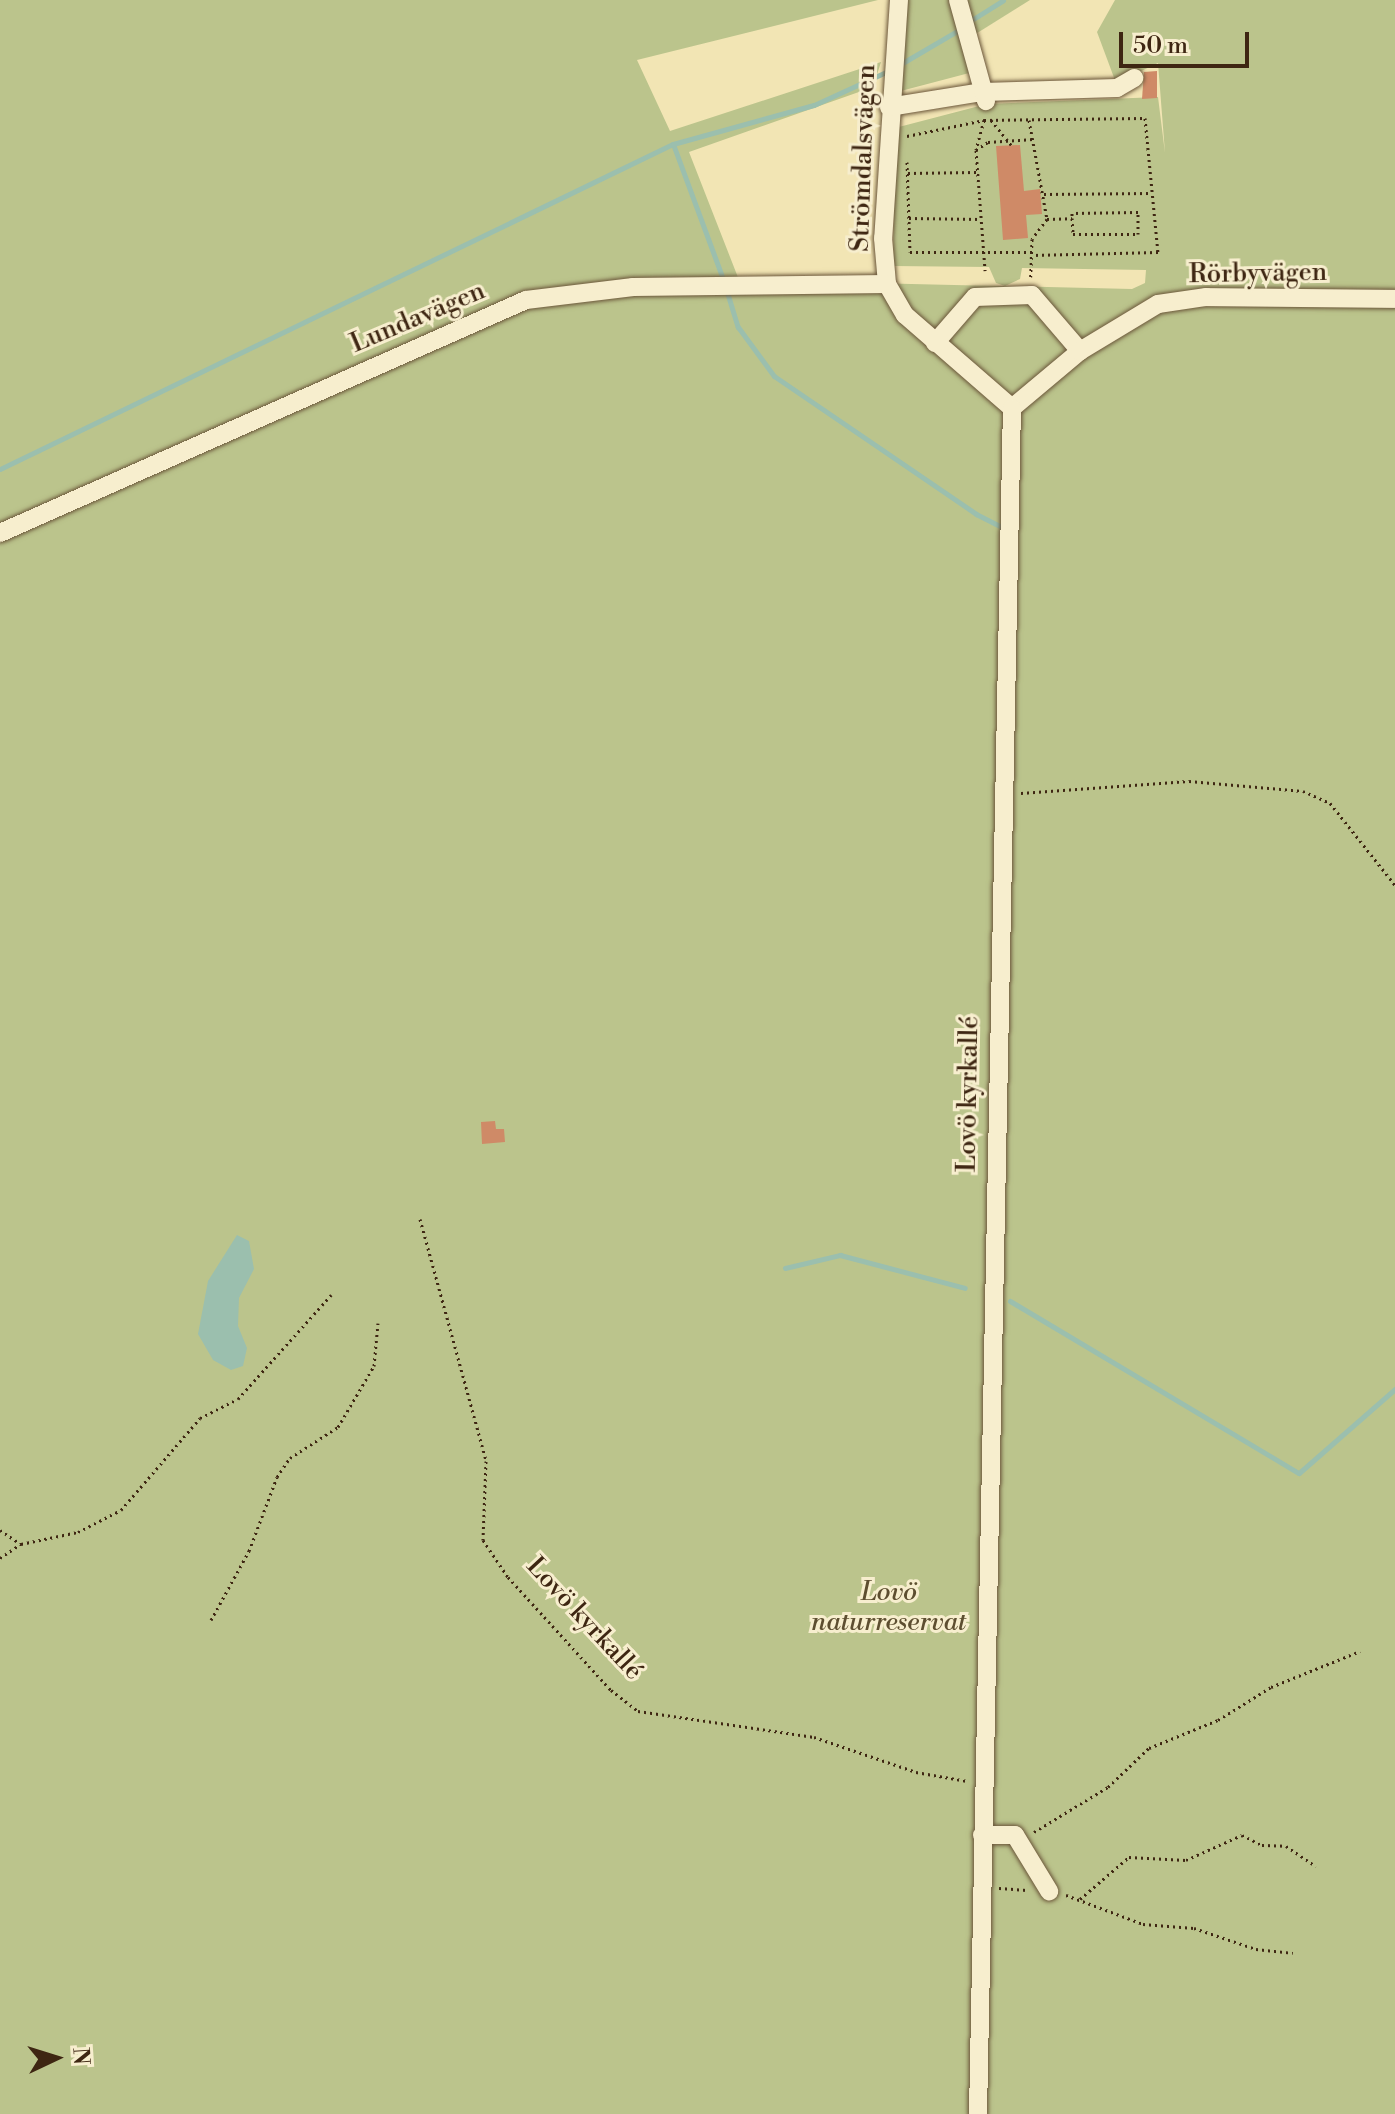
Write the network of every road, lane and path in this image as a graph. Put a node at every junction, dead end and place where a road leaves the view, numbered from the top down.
1 (899, 0) edge
2 (960, 6) edge
3 (1134, 78) dead end
4 (889, 107) junction
5 (986, 109) junction
6 (1029, 120) junction
7 (1033, 139) junction
8 (1010, 143) junction
9 (976, 150) junction
10 (978, 172) junction
11 (908, 173) junction
12 (1152, 193) junction
13 (1044, 194) junction
14 (909, 218) junction
15 (1072, 218) junction
16 (981, 219) junction
17 (1047, 219) junction
18 (984, 252) junction
19 (1032, 254) junction
20 (985, 271) dead end
21 (887, 284) junction
22 (1032, 295) junction
23 (1395, 299) edge
24 (935, 343) junction
25 (1080, 351) junction
26 (1012, 408) junction
27 (0, 533) edge
28 (1001, 794) junction
29 (1395, 885) edge
30 (420, 1219) dead end
31 (331, 1295) dead end
32 (378, 1323) dead end
33 (0, 1530) edge
34 (21, 1544) junction
35 (0, 1558) edge
36 (211, 1620) dead end
37 (1360, 1651) dead end
38 (982, 1782) junction
39 (982, 1835) junction
40 (1015, 1835) junction
41 (1316, 1866) dead end
42 (983, 1888) junction
43 (1049, 1891) junction
44 (1080, 1899) junction
45 (1293, 1953) dead end
46 (978, 2114) edge

1 - 4 street, Strömdalsvägen
2 - 5 street
3 - 5 street
4 - 5 street
4 - 21 street, Strömdalsvägen
5 - 6 path
5 - 8 path
5 - 9 path
5 - 11 path
6 - 7 path
6 - 12 path
7 - 8 path
7 - 13 path
8 - 9 path
9 - 10 path
10 - 11 path
10 - 16 path
11 - 14 path
12 - 13 path
12 - 19 path
13 - 17 path
14 - 16 path
14 - 18 path
15 - 15 path
15 - 17 path
16 - 18 path
17 - 19 path
18 - 19 path
18 - 20 path
19 - 22 path
21 - 24 street, Strömdalsvägen
21 - 27 street, Lundavägen
22 - 24 street
22 - 25 street
23 - 25 street, Rörbyvägen
24 - 26 street, Strömdalsvägen
25 - 26 street, Rörbyvägen
26 - 28 street, Lovö kyrkallé
28 - 29 path
28 - 38 street, Lovö kyrkallé
30 - 38 path, Lovö kyrkallé
31 - 34 path
32 - 36 path
33 - 34 path
34 - 35 path
37 - 40 path
38 - 39 street, Lovö kyrkallé
39 - 40 street
39 - 42 street, Lovö kyrkallé
40 - 43 street
41 - 44 path
42 - 43 path
42 - 46 street, Lovö kyrkallé
43 - 44 path
44 - 45 path

